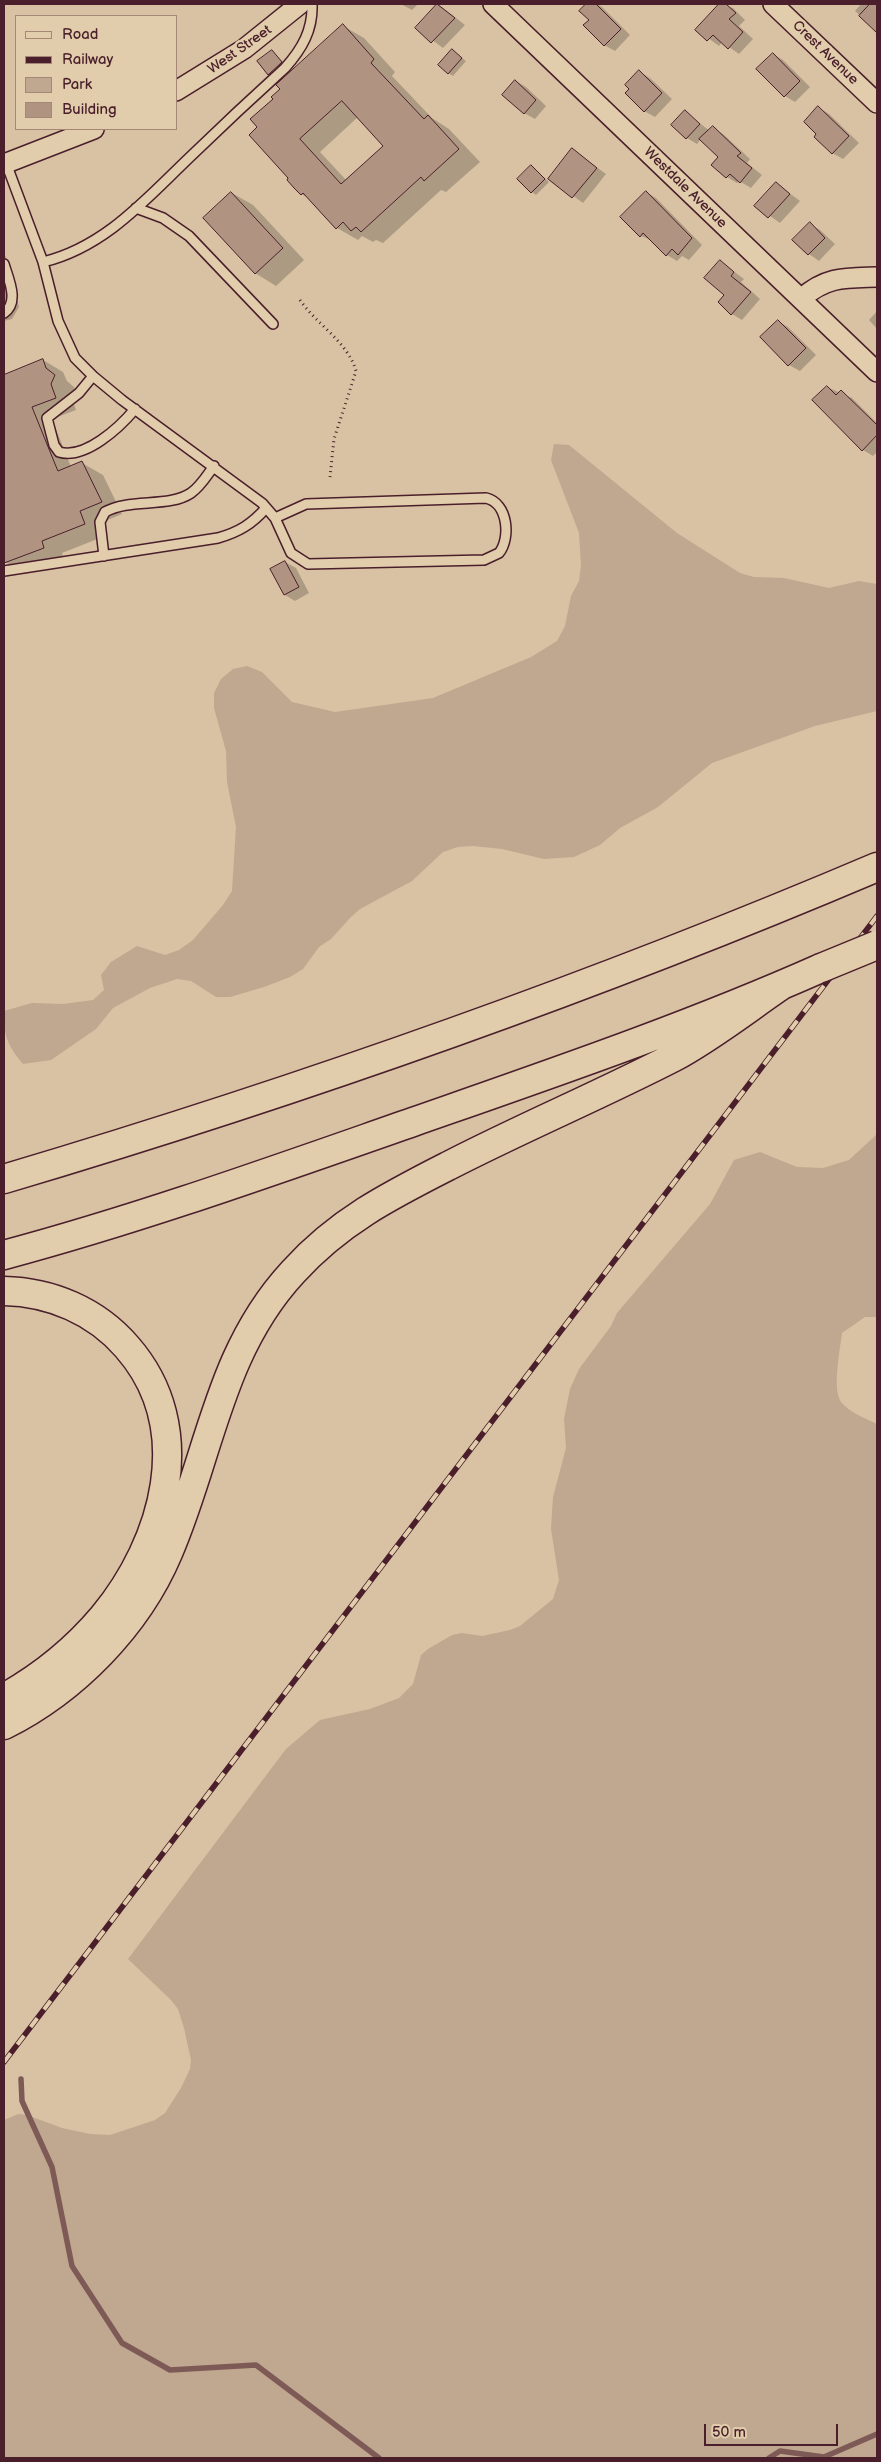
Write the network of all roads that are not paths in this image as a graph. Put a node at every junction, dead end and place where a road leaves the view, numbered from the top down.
1 (300, 4) edge
2 (312, 4) edge
3 (493, 4) edge
4 (773, 4) edge
5 (178, 90) edge
6 (877, 103) edge
7 (91, 130) edge
8 (5, 163) edge
9 (136, 208) junction
10 (43, 262) junction
11 (4, 264) edge
12 (877, 277) edge
13 (802, 298) junction
14 (4, 312) edge
15 (273, 324) dead end
16 (877, 372) edge
17 (93, 376) junction
18 (135, 409) junction
19 (214, 466) junction
20 (266, 508) junction
21 (275, 518) junction
22 (104, 556) junction
23 (4, 571) edge
24 (877, 867) edge
25 (877, 945) edge
26 (782, 985) junction
27 (4, 1179) edge
28 (4, 1255) edge
29 (4, 1291) edge
30 (4, 1698) edge
31 (4, 1725) edge

1 - 5 street, West Street
2 - 9 lane
3 - 13 street, Westdale Avenue
4 - 6 street, Crest Avenue
7 - 8 street
8 - 10 lane
9 - 10 lane
9 - 15 lane
10 - 17 lane
11 - 14 lane
12 - 13 street
13 - 16 street, Westdale Avenue
17 - 18 lane
17 - 18 lane
18 - 19 lane
19 - 20 lane
19 - 22 lane
20 - 21 lane
20 - 22 lane
21 - 21 lane
22 - 23 lane
24 - 27 highway
25 - 26 highway, bridge
26 - 28 highway
26 - 31 highway
29 - 30 highway

